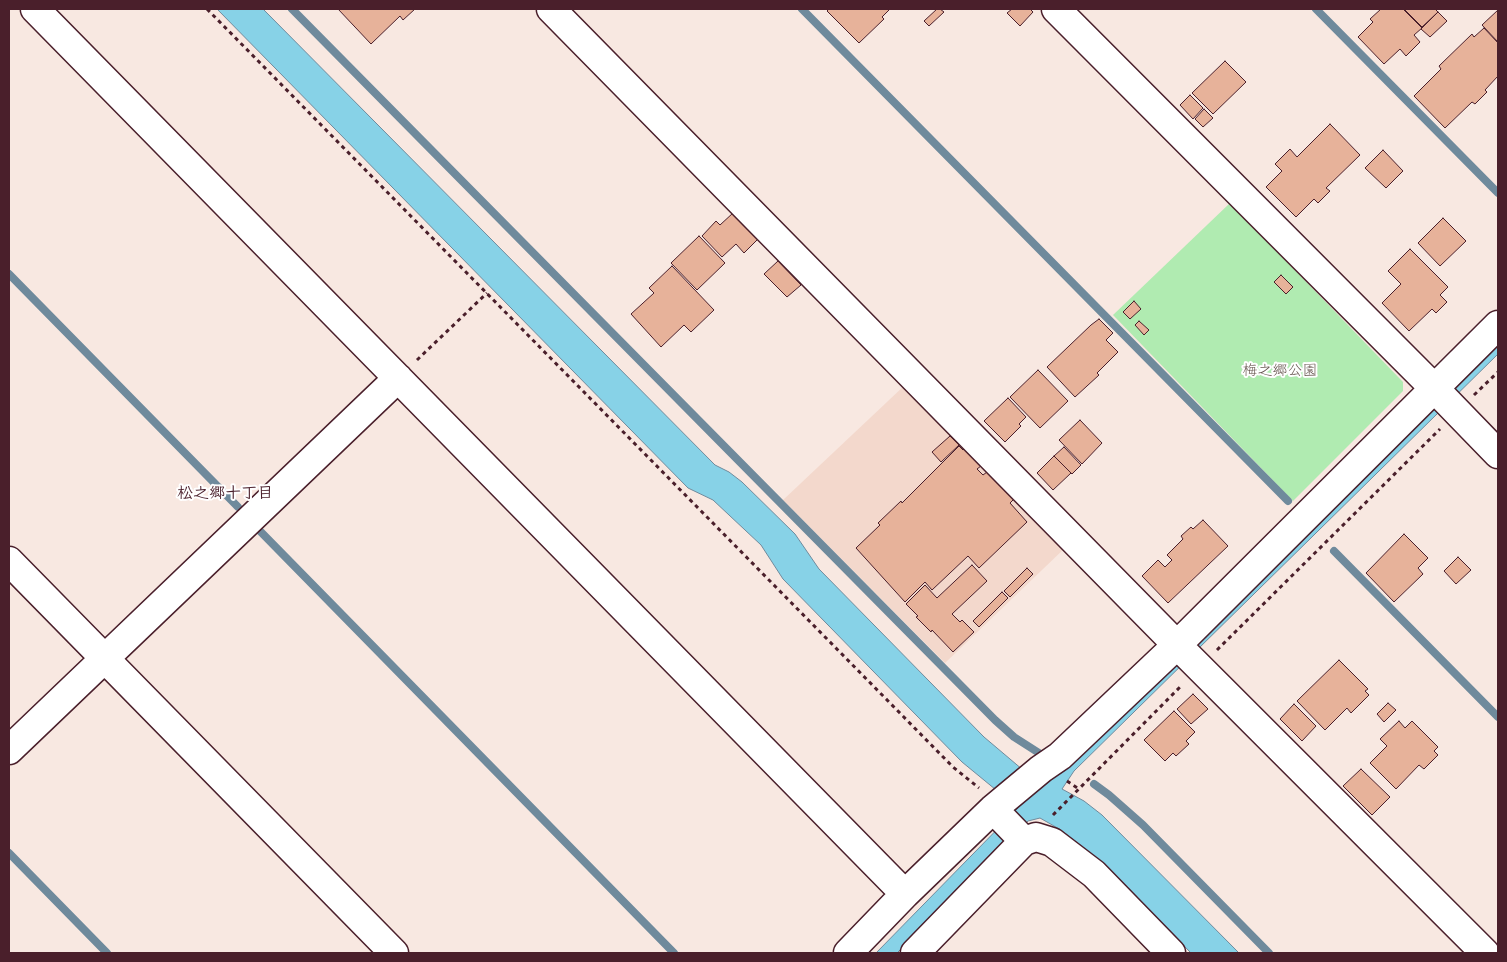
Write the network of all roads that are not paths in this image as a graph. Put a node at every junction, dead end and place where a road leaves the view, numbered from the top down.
1 (35, 9) edge
2 (552, 9) edge
3 (1056, 9) edge
4 (1498, 325) edge
5 (398, 378) junction
6 (1446, 400) junction
7 (1498, 454) edge
8 (9, 561) edge
9 (104, 658) junction
10 (1190, 658) junction
11 (9, 750) edge
12 (998, 807) junction
13 (1022, 839) junction
14 (905, 894) junction
15 (394, 953) edge
16 (848, 953) edge
17 (915, 953) edge
18 (1171, 953) edge
19 (1485, 953) edge

1 - 5 street
2 - 10 street
3 - 6 street
4 - 6 street
5 - 9 street
5 - 14 street
6 - 7 street
6 - 10 street
8 - 9 street
9 - 11 street
9 - 15 street
10 - 12 street
10 - 19 street
12 - 13 street
12 - 14 street
13 - 17 street
13 - 18 street
14 - 16 street

